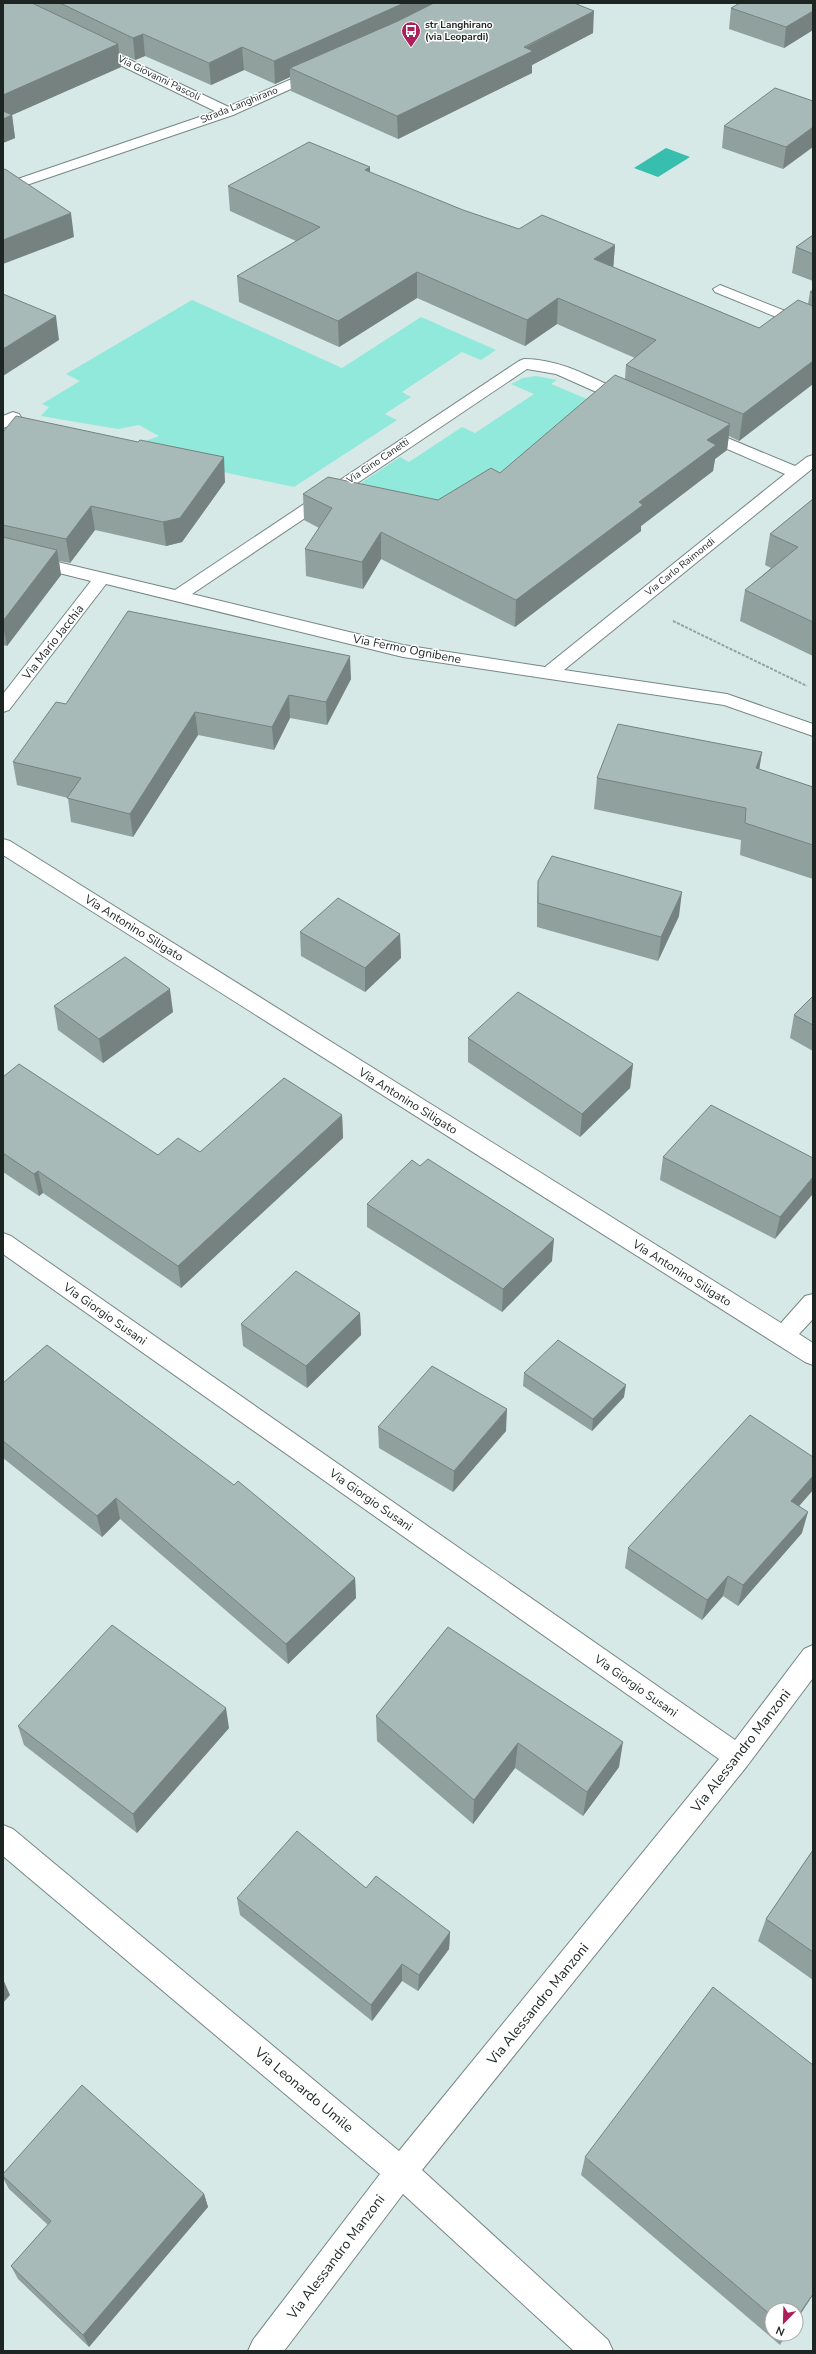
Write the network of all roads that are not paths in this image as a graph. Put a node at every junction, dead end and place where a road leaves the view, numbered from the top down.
1 (80, 40) edge
2 (328, 68) edge
3 (228, 112) junction
4 (3, 189) edge
5 (720, 289) dead end
6 (813, 327) edge
7 (643, 407) edge
8 (687, 426) edge
9 (813, 460) edge
10 (797, 473) junction
11 (3, 554) edge
12 (103, 577) junction
13 (178, 596) junction
14 (547, 674) junction
15 (3, 706) edge
16 (813, 730) edge
17 (3, 846) edge
18 (3, 1242) edge
19 (813, 1303) edge
20 (783, 1336) junction
21 (813, 1355) edge
22 (813, 1657) edge
23 (738, 1757) junction
24 (3, 1838) edge
25 (401, 2172) junction
26 (264, 2351) edge
27 (597, 2351) edge

1 - 3 street, Via Giovanni Pascoli
2 - 3 street, Strada Langhirano
3 - 4 street, Strada Langhirano
5 - 6 street
7 - 13 street, Via Gino Canetti
8 - 10 street
9 - 10 street, Via Carlo Raimondi
10 - 14 street, Via Carlo Raimondi
11 - 12 street, Via Fermo Ognibene
12 - 13 street, Via Fermo Ognibene
12 - 15 street, Via Mario Jacchia
13 - 14 street, Via Fermo Ognibene
14 - 16 street, Via Fermo Ognibene
17 - 20 street, Via Antonino Siligato
18 - 23 street, Via Giorgio Susani
19 - 20 street
20 - 21 street, Via Antonino Siligato
22 - 23 street, Via Alessandro Manzoni
23 - 25 street, Via Alessandro Manzoni
24 - 25 street, Via Leonardo Umile
25 - 26 street, Via Alessandro Manzoni
25 - 27 street, Via Leonardo Umile

